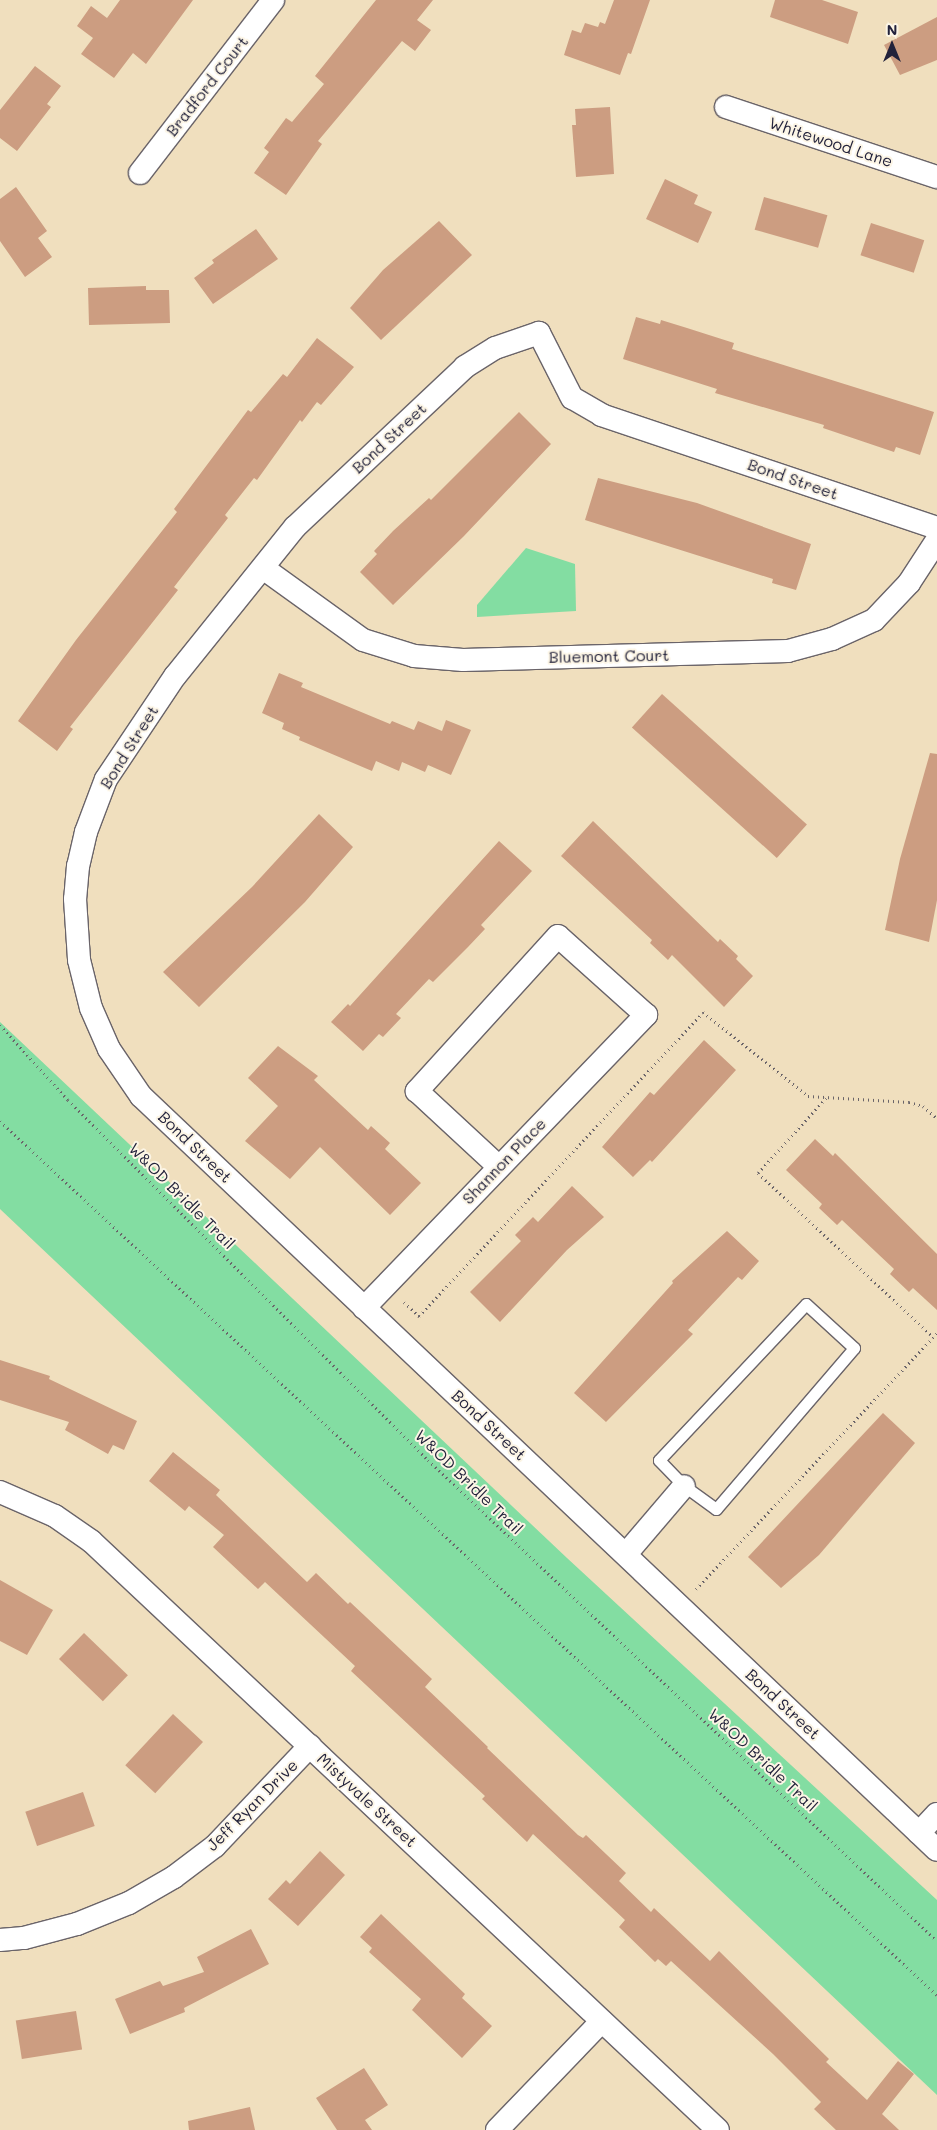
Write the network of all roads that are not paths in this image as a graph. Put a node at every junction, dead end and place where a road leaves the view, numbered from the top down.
1 (273, 0) edge
2 (726, 107) dead end
3 (140, 173) dead end
4 (937, 177) edge
5 (937, 528) edge
6 (937, 540) edge
7 (263, 568) junction
8 (498, 1166) junction
9 (364, 1308) junction
10 (684, 1486) junction
11 (0, 1492) edge
12 (626, 1554) junction
13 (310, 1746) junction
14 (937, 1814) edge
15 (919, 1833) junction
16 (937, 1850) edge
17 (0, 1940) edge
18 (602, 2021) junction
19 (497, 2130) edge
20 (718, 2130) edge

1 - 3 street, Bradford Court
2 - 4 street, Whitewood Lane
5 - 7 street, Bond Street
6 - 7 street, Bluemont Court
7 - 9 street, Bond Street
8 - 8 street, Shannon Place
8 - 9 street, Shannon Place
9 - 12 street, Bond Street
10 - 10 lane
10 - 12 street
11 - 13 street, Mistyvale Street
12 - 15 street, Bond Street
13 - 17 street, Jeff Ryan Drive
13 - 18 street, Mistyvale Street
14 - 15 street
15 - 16 street, Bond Street
18 - 19 street
18 - 20 street, Mistyvale Street

